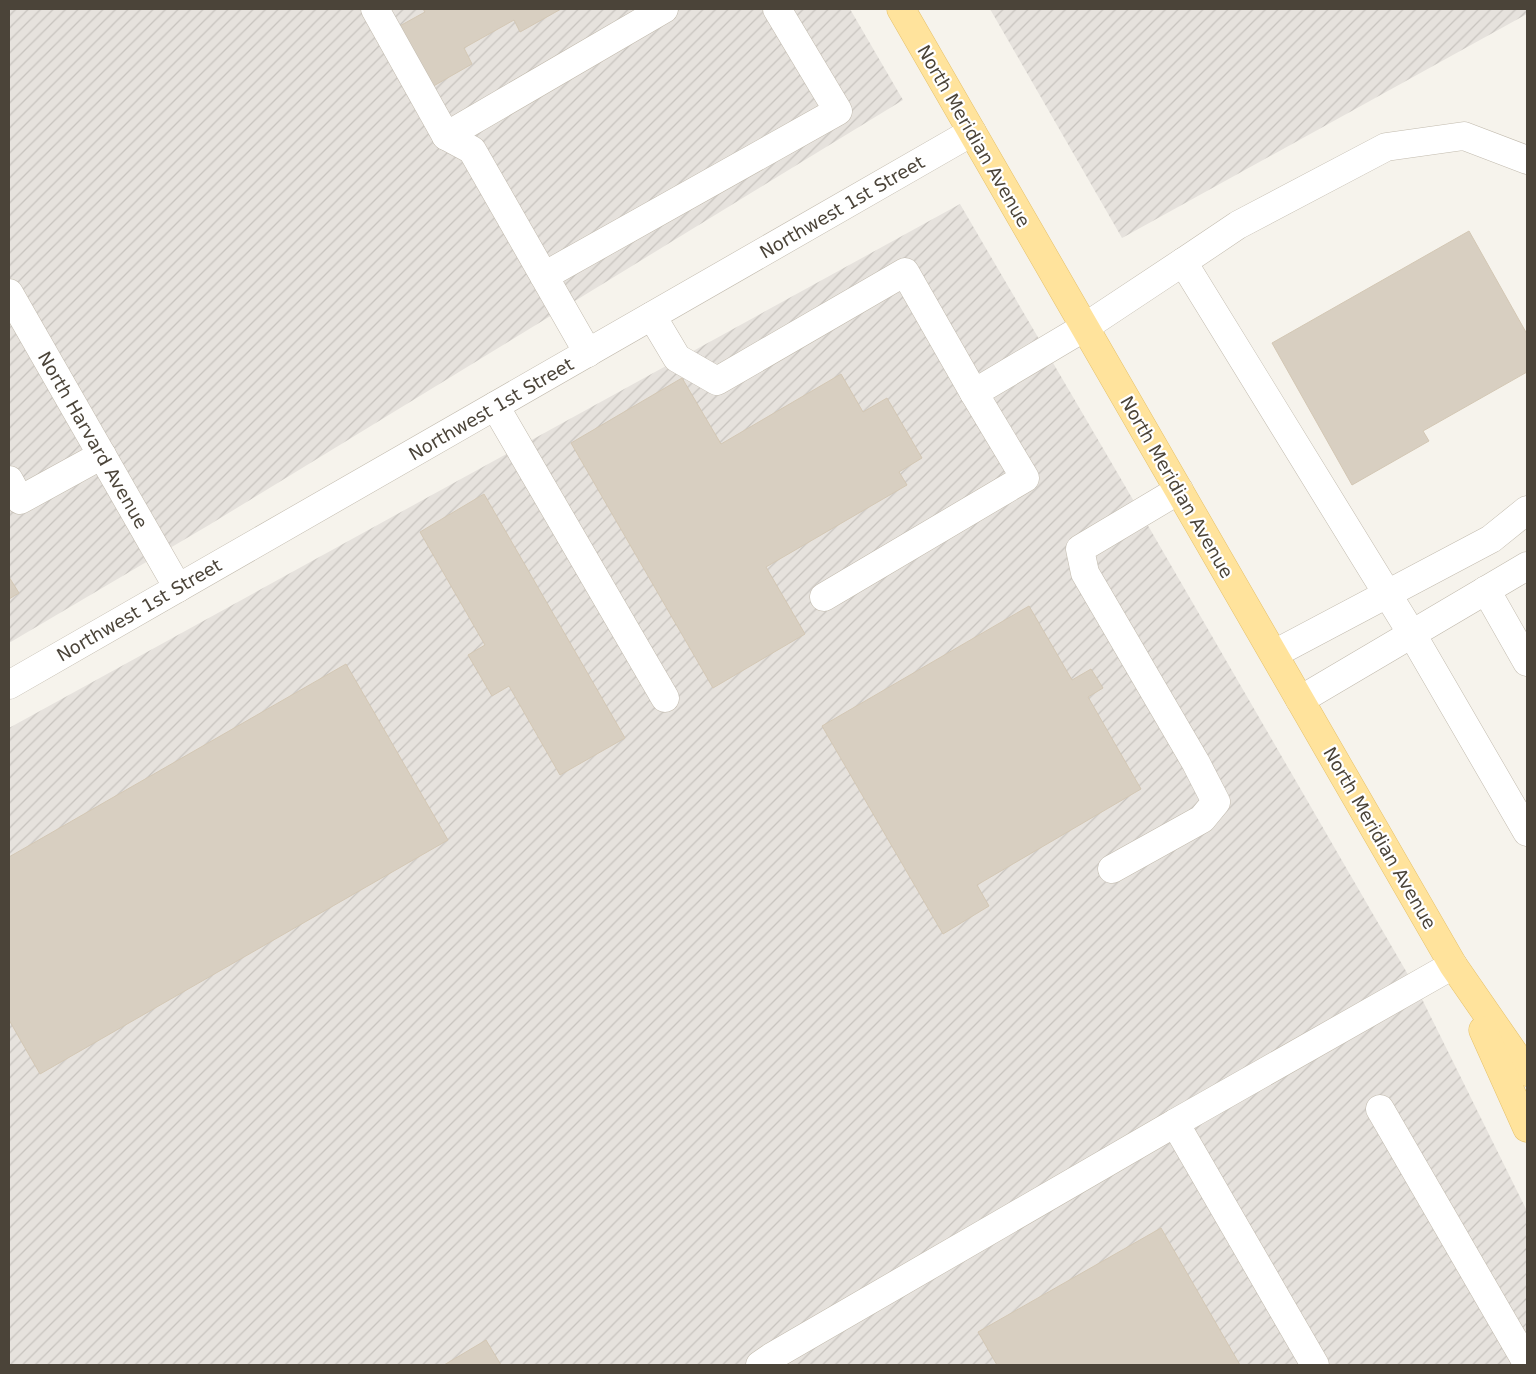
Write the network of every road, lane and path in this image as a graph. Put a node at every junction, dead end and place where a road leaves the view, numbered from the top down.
1 (375, 9) edge
2 (664, 9) edge
3 (777, 9) edge
4 (901, 9) edge
5 (972, 132) junction
6 (446, 136) junction
7 (1527, 160) edge
8 (1183, 262) junction
9 (544, 276) junction
10 (9, 293) edge
11 (652, 316) junction
12 (1085, 328) junction
13 (588, 353) junction
14 (974, 392) junction
15 (495, 406) junction
16 (102, 455) junction
17 (9, 480) edge
18 (1179, 490) junction
19 (1527, 510) edge
20 (1527, 566) edge
21 (178, 588) junction
22 (1486, 590) junction
23 (1387, 593) junction
24 (824, 597) dead end
25 (1412, 634) junction
26 (1274, 654) junction
27 (1527, 662) edge
28 (9, 685) edge
29 (665, 698) dead end
30 (1300, 700) junction
31 (1527, 832) edge
32 (1112, 869) dead end
33 (1453, 965) junction
34 (1527, 1072) edge
35 (1380, 1109) dead end
36 (1175, 1123) junction
37 (1527, 1128) edge
38 (1527, 1363) edge
39 (760, 1365) edge
40 (1314, 1365) edge

1 - 6 street
2 - 6 street
3 - 9 street
4 - 5 main road, North Meridian Avenue
5 - 11 street, Northwest 1st Street
5 - 12 main road, North Meridian Avenue
6 - 9 street
7 - 8 street
8 - 12 street
8 - 23 street
9 - 13 street
10 - 16 street, North Harvard Avenue
11 - 13 street, Northwest 1st Street
11 - 14 street
12 - 14 street
12 - 18 main road, North Meridian Avenue
13 - 15 street, Northwest 1st Street
14 - 24 street
15 - 21 street, Northwest 1st Street
15 - 29 street
16 - 17 street
16 - 21 street, North Harvard Avenue
18 - 26 main road, North Meridian Avenue
18 - 32 street
19 - 23 street
20 - 22 street
21 - 28 street, Northwest 1st Street
22 - 25 street
22 - 27 street
23 - 25 street
23 - 26 street
25 - 30 street
25 - 31 street
26 - 30 main road, North Meridian Avenue
30 - 33 main road, North Meridian Avenue
33 - 34 main road, North Meridian Avenue
33 - 36 street
33 - 37 main road, North Meridian Avenue
35 - 38 street
36 - 39 street
36 - 40 street

